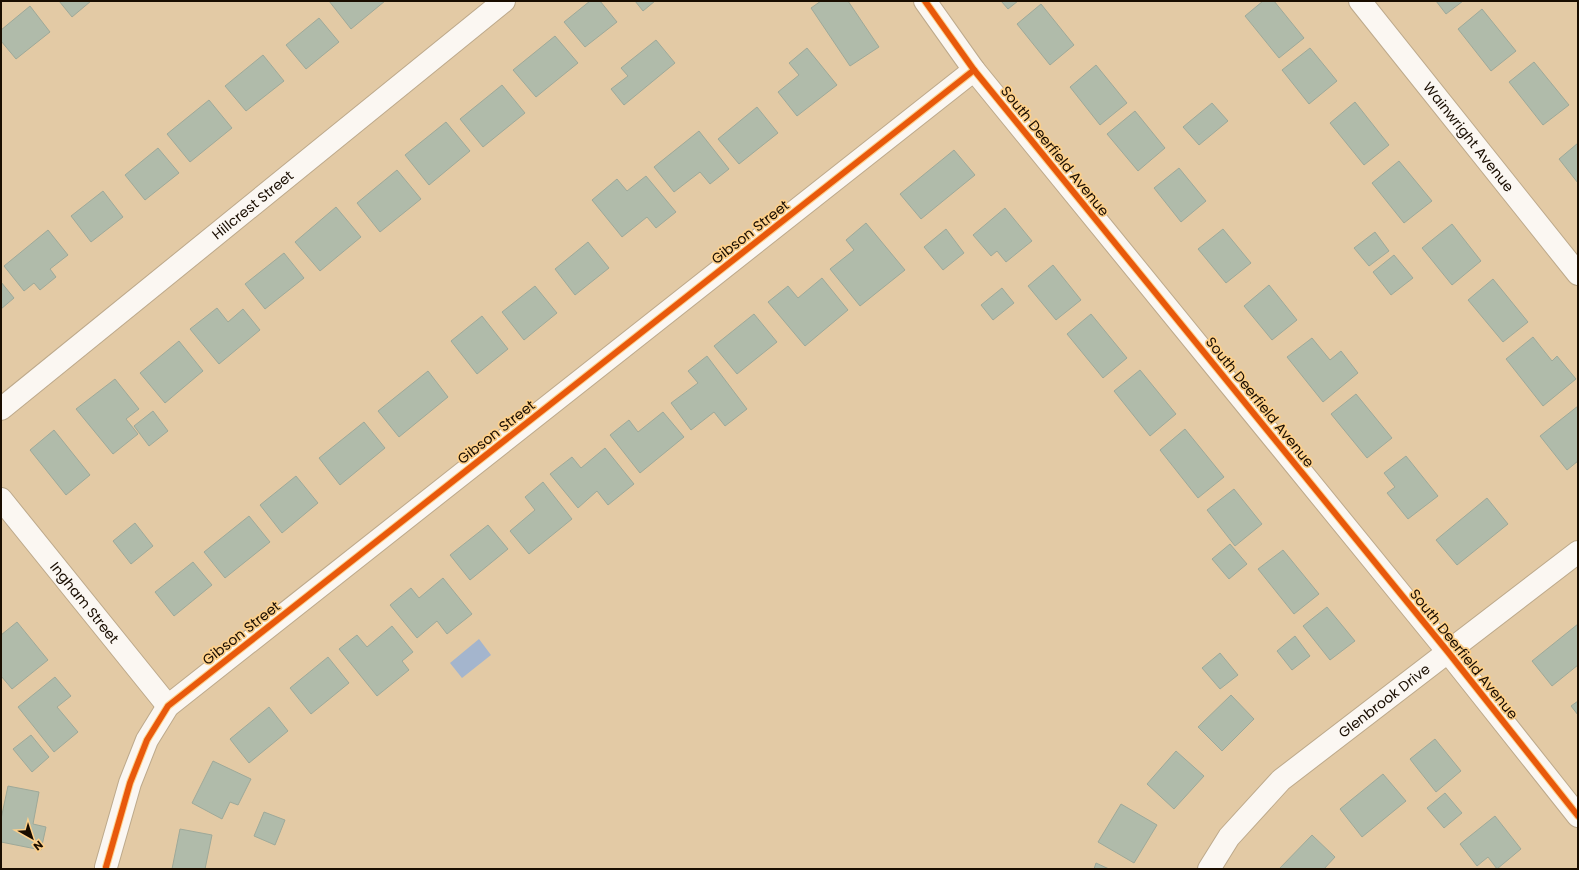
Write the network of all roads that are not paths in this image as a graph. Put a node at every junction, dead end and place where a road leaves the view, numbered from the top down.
1 (504, 1) edge
2 (925, 1) edge
3 (1360, 1) edge
4 (974, 70) junction
5 (1578, 274) edge
6 (1, 409) edge
7 (1, 499) edge
8 (1578, 552) edge
9 (1448, 652) junction
10 (168, 706) junction
11 (1578, 816) edge
12 (106, 866) dead end
13 (1209, 869) edge

1 - 6 street, Hillcrest Street
2 - 4 street, South Deerfield Avenue
3 - 5 street, Wainwright Avenue
4 - 9 street, South Deerfield Avenue
4 - 10 street, Gibson Street
7 - 10 street, Ingham Street
8 - 9 street, Glenbrook Drive
9 - 11 street, South Deerfield Avenue
9 - 13 street, Glenbrook Drive
10 - 12 street, Gibson Street

